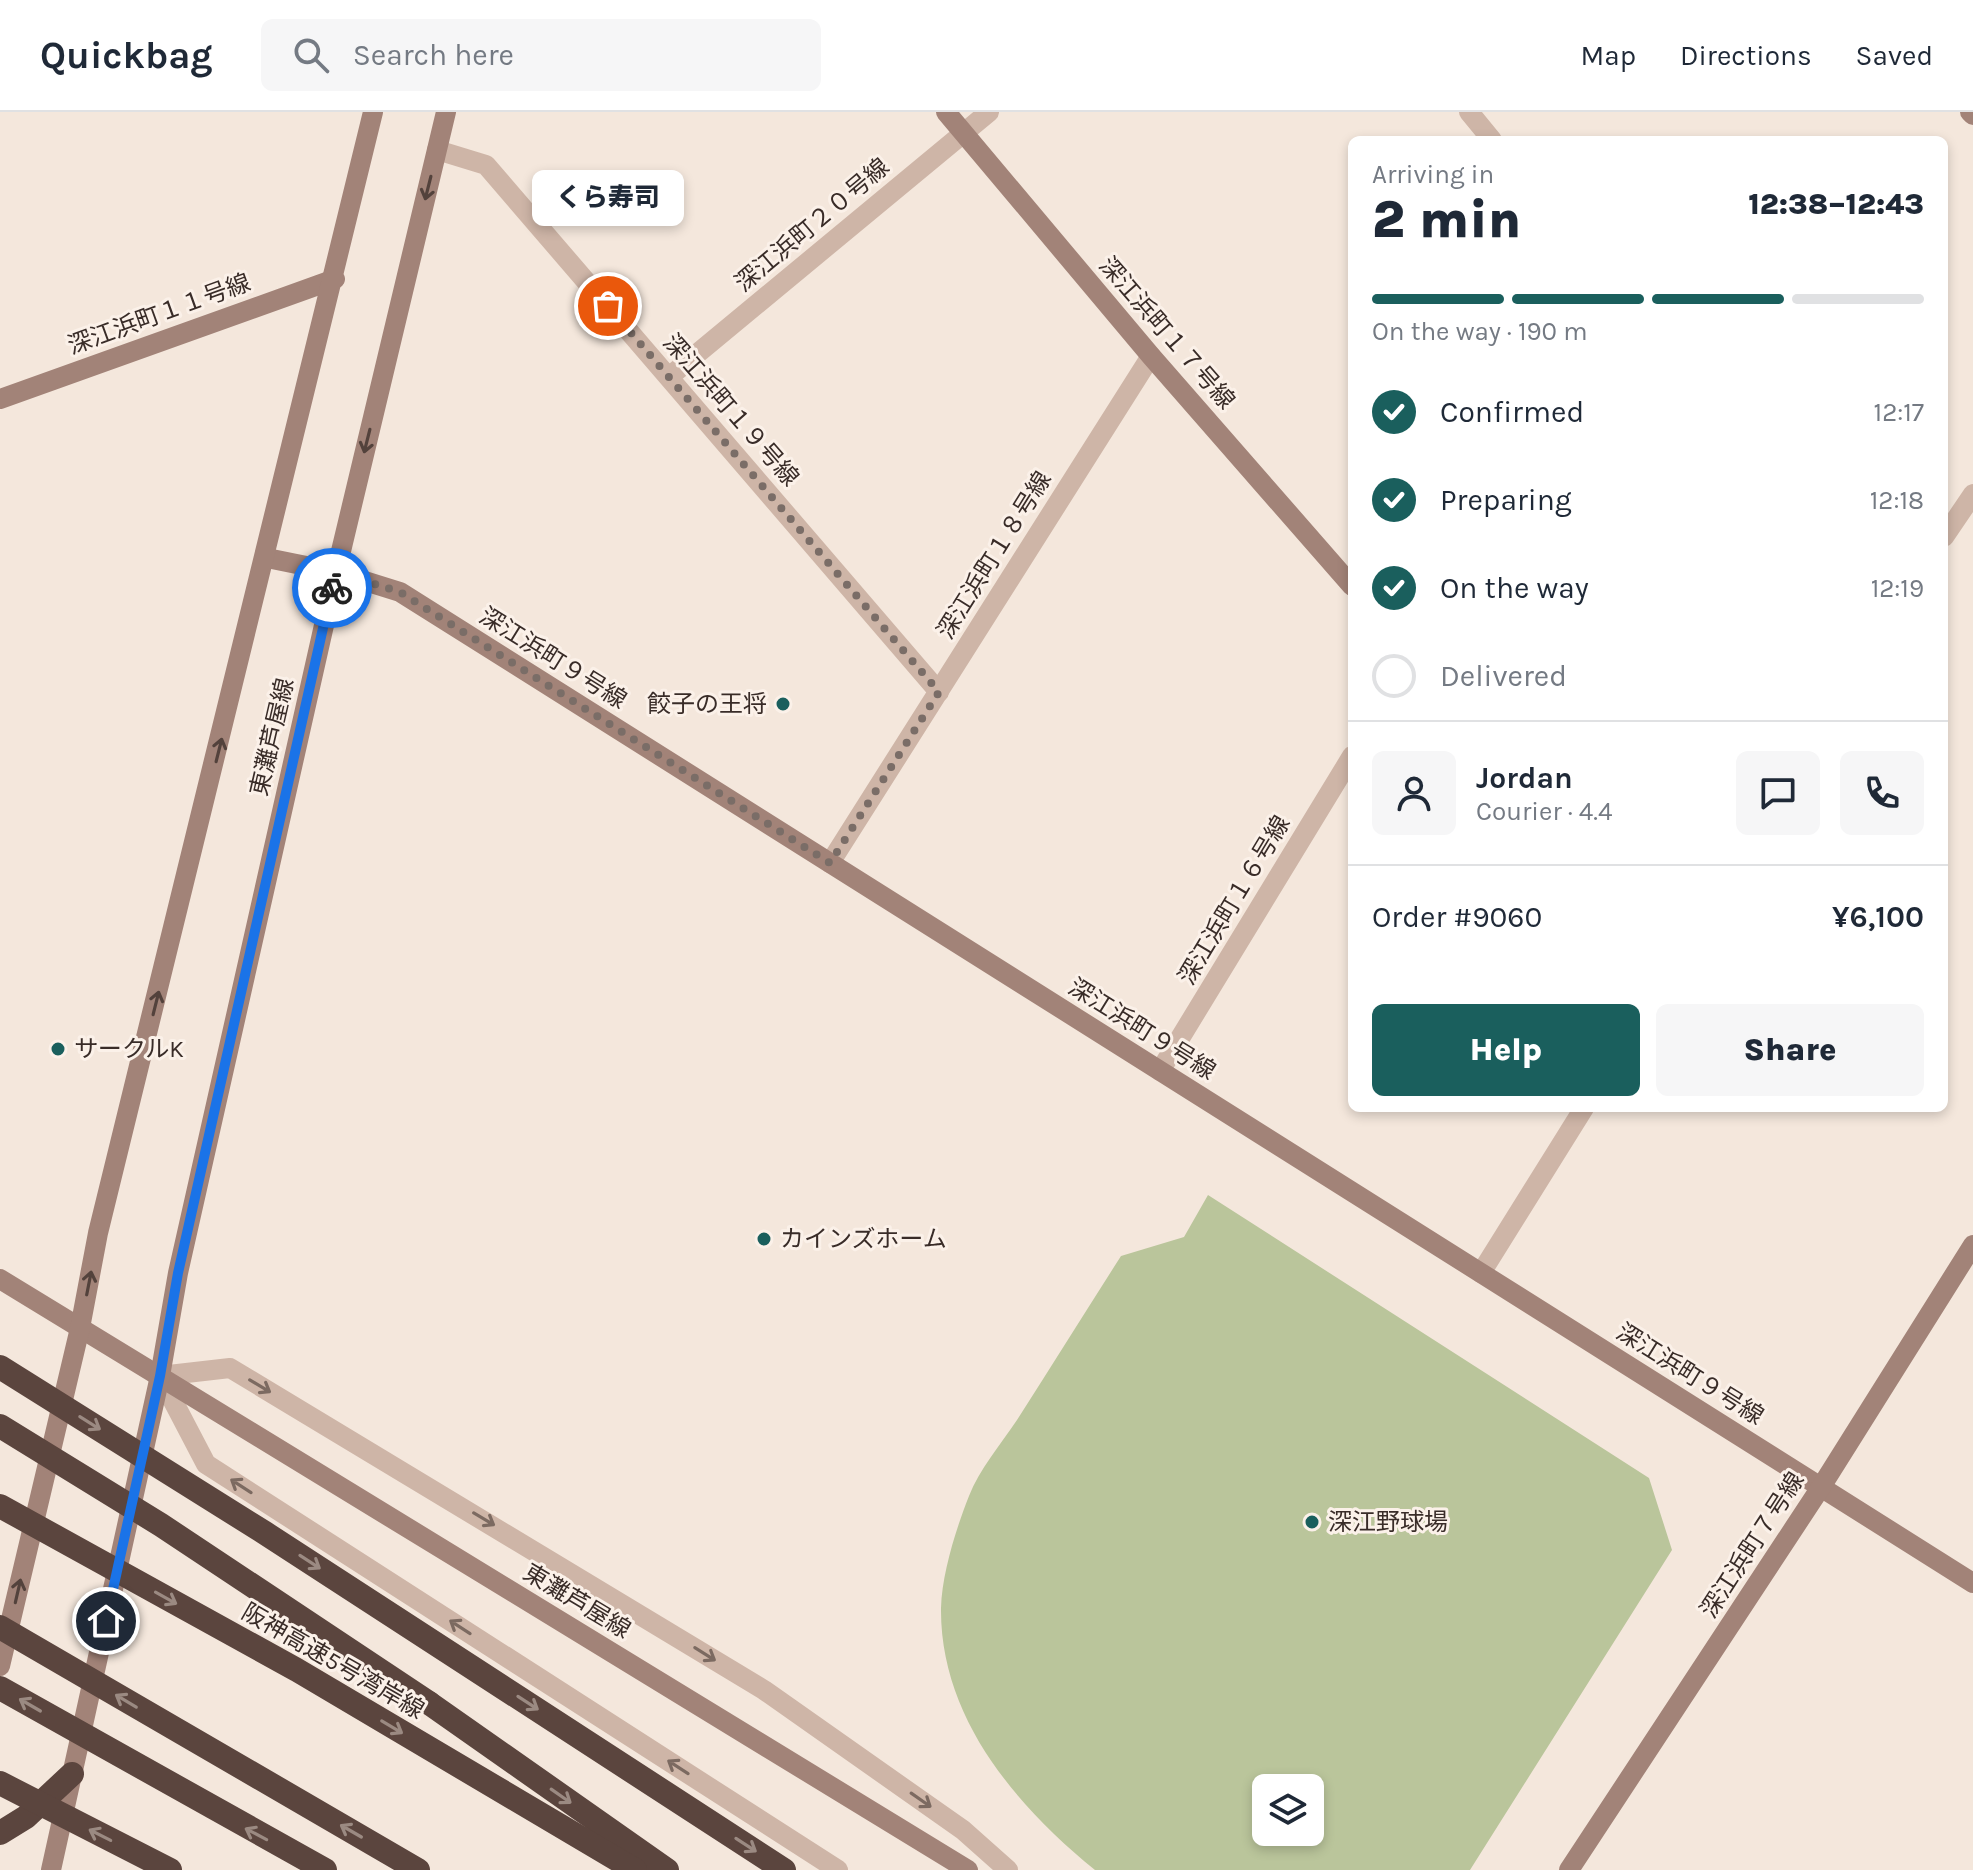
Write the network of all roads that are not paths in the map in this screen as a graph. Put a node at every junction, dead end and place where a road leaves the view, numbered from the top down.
1 (373, 112) edge
2 (446, 112) edge
3 (946, 112) edge
4 (989, 112) edge
5 (1469, 112) edge
6 (964, 133) junction
7 (1489, 136) edge
8 (437, 150) junction
9 (335, 279) junction
10 (1151, 356) junction
11 (669, 377) junction
12 (0, 399) edge
13 (1973, 494) edge
14 (1948, 531) edge
15 (267, 558) junction
16 (336, 572) junction
17 (1348, 581) edge
18 (939, 692) junction
19 (1348, 763) edge
20 (830, 863) junction
21 (1160, 1071) junction
22 (1582, 1112) edge
23 (1973, 1245) edge
24 (1481, 1273) junction
25 (0, 1279) edge
26 (80, 1328) junction
27 (0, 1367) edge
28 (160, 1376) junction
29 (0, 1426) edge
30 (1821, 1487) junction
31 (0, 1506) edge
32 (1973, 1583) edge
33 (0, 1627) edge
34 (0, 1666) edge
35 (0, 1688) edge
36 (72, 1774) junction
37 (0, 1783) edge
38 (0, 1833) edge
39 (51, 1870) edge
40 (170, 1870) edge
41 (325, 1870) edge
42 (418, 1870) edge
43 (635, 1870) edge
44 (667, 1870) edge
45 (784, 1870) edge
46 (838, 1870) edge
47 (968, 1870) edge
48 (1008, 1870) edge
49 (1569, 1870) edge

1 - 9 main road, 東灘芦屋線
2 - 8 main road, 東灘芦屋線
3 - 6 main road, 深江浜町１７号線
4 - 6 street, 深江浜町２０号線
5 - 7 street
6 - 10 main road, 深江浜町１７号線
6 - 11 street, 深江浜町２０号線
8 - 11 street, 深江浜町１９号線
8 -> 16 main road, 東灘芦屋線
9 - 12 main road, 深江浜町１１号線
9 - 15 main road, 東灘芦屋線
10 - 17 main road, 深江浜町１７号線
10 - 18 street, 深江浜町１８号線
11 - 18 street, 深江浜町１９号線
13 - 14 street
15 - 16 main road, 深江浜町９号線
26 -> 15 main road, 東灘芦屋線
16 - 20 main road, 深江浜町９号線
16 - 28 main road, 東灘芦屋線
18 - 20 street, 深江浜町１８号線
19 - 21 street, 深江浜町１６号線
20 - 21 main road, 深江浜町９号線
21 - 24 main road, 深江浜町９号線
22 - 24 street
23 - 30 main road, 深江浜町７号線
24 - 30 main road, 深江浜町９号線
25 - 26 main road
26 - 28 main road, 東灘芦屋線
34 -> 26 main road, 東灘芦屋線
27 -> 45 highway, bridge
28 - 36 main road, 東灘芦屋線
46 -> 28 street
28 - 47 main road, 東灘芦屋線
28 -> 48 street
29 -> 44 highway, bridge
30 - 32 main road, 深江浜町９号線
30 - 49 main road, 深江浜町７号線
31 -> 43 highway, 阪神高速5号湾岸線, bridge
42 -> 33 highway, bridge
41 -> 35 highway, bridge
36 - 38 highway
36 - 39 main road, 東灘芦屋線
40 -> 37 highway, bridge

